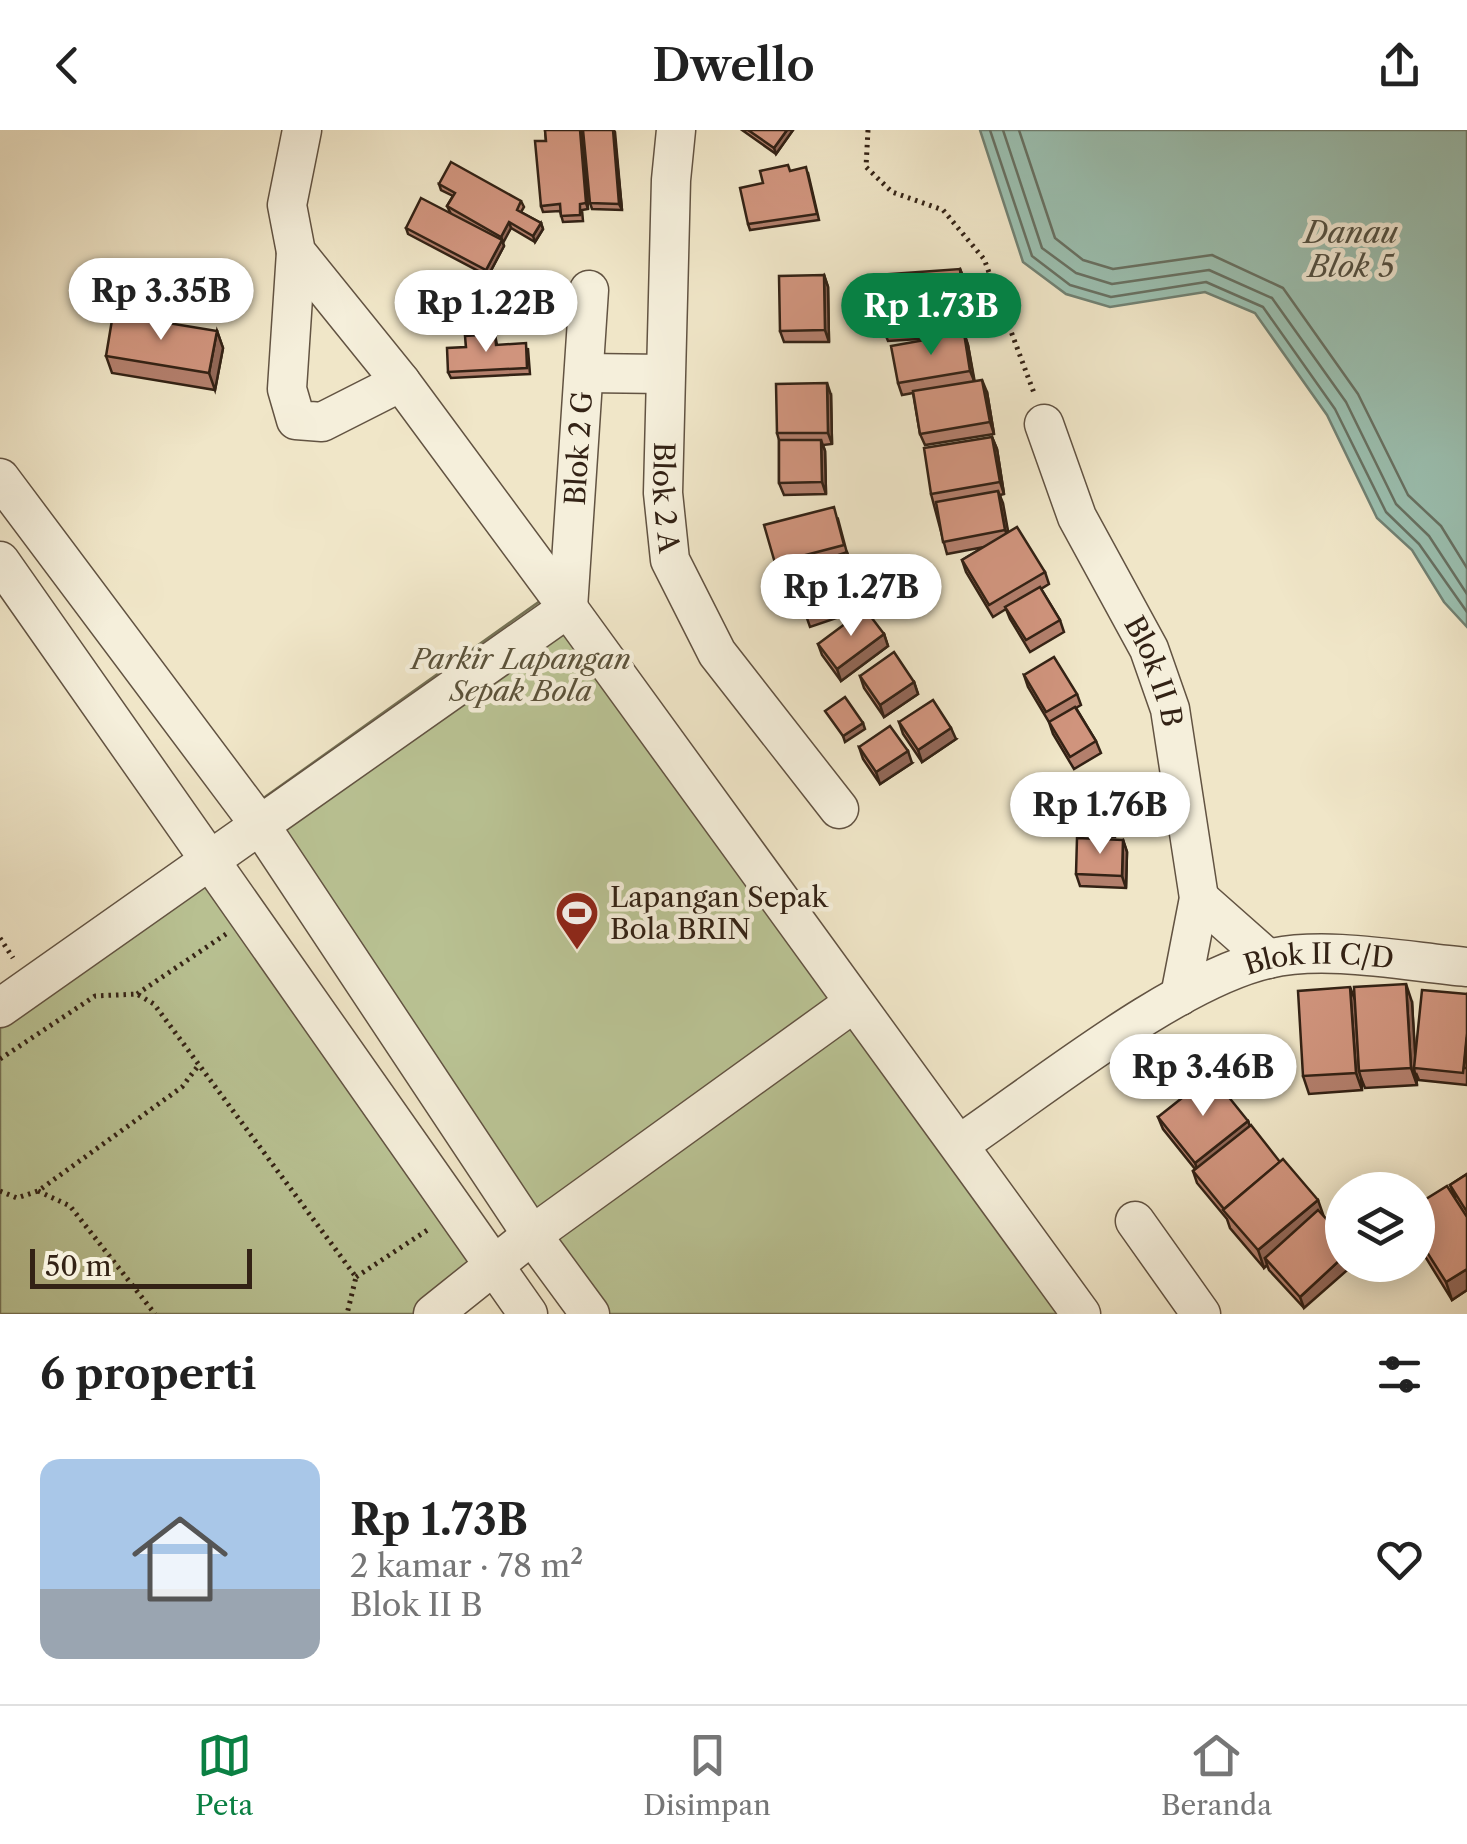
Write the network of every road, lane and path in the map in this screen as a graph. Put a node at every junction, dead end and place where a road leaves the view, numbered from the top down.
1 (302, 130) edge
2 (676, 130) edge
3 (868, 130) edge
4 (296, 252) junction
5 (590, 290) dead end
6 (585, 373) junction
7 (665, 374) junction
8 (401, 382) junction
9 (1044, 424) joint
10 (0, 478) edge
11 (1, 564) edge
12 (568, 608) junction
13 (839, 809) dead end
14 (260, 825) junction
15 (208, 861) junction
16 (1199, 898) junction
17 (249, 919) junction
18 (1268, 959) junction
19 (1467, 967) edge
20 (138, 994) junction
21 (1180, 996) junction
22 (852, 1004) junction
23 (0, 1008) edge
24 (0, 1059) edge
25 (198, 1066) junction
26 (960, 1144) junction
27 (0, 1191) edge
28 (38, 1192) junction
29 (455, 1213) junction
30 (1135, 1222) dead end
31 (532, 1235) junction
32 (493, 1268) junction
33 (356, 1276) junction
34 (1078, 1313) edge
35 (155, 1314) edge
36 (346, 1314) edge
37 (432, 1314) edge
38 (528, 1314) edge
39 (590, 1314) edge
40 (1202, 1314) edge

1 - 4 street
2 - 7 street, Blok 2 A
3 - 9 path
4 - 8 street
4 - 8 street
5 - 6 street, Blok 2 G
6 - 7 street
6 - 12 street, Blok 2 G
7 - 13 street, Blok 2 A
8 - 12 street
9 - 16 street, Blok II B
10 - 14 street
11 - 15 street
12 - 14 street
12 - 22 street
14 - 15 street
14 - 31 street
15 - 17 street
15 - 23 street
16 - 18 street
16 - 21 street, Blok II B
17 - 20 path
17 - 29 street
18 - 19 street, Blok II C/D
18 - 21 street, Blok II C/D
20 - 24 path
20 - 25 path
21 - 26 street, Blok II C/D
22 - 26 street
22 - 31 street
25 - 28 path
25 - 33 path
26 - 34 street
27 - 28 path
28 - 35 path
29 - 32 street
29 - 33 path
30 - 40 street
31 - 32 street
31 - 39 street
32 - 37 street
32 - 38 street
33 - 36 path

